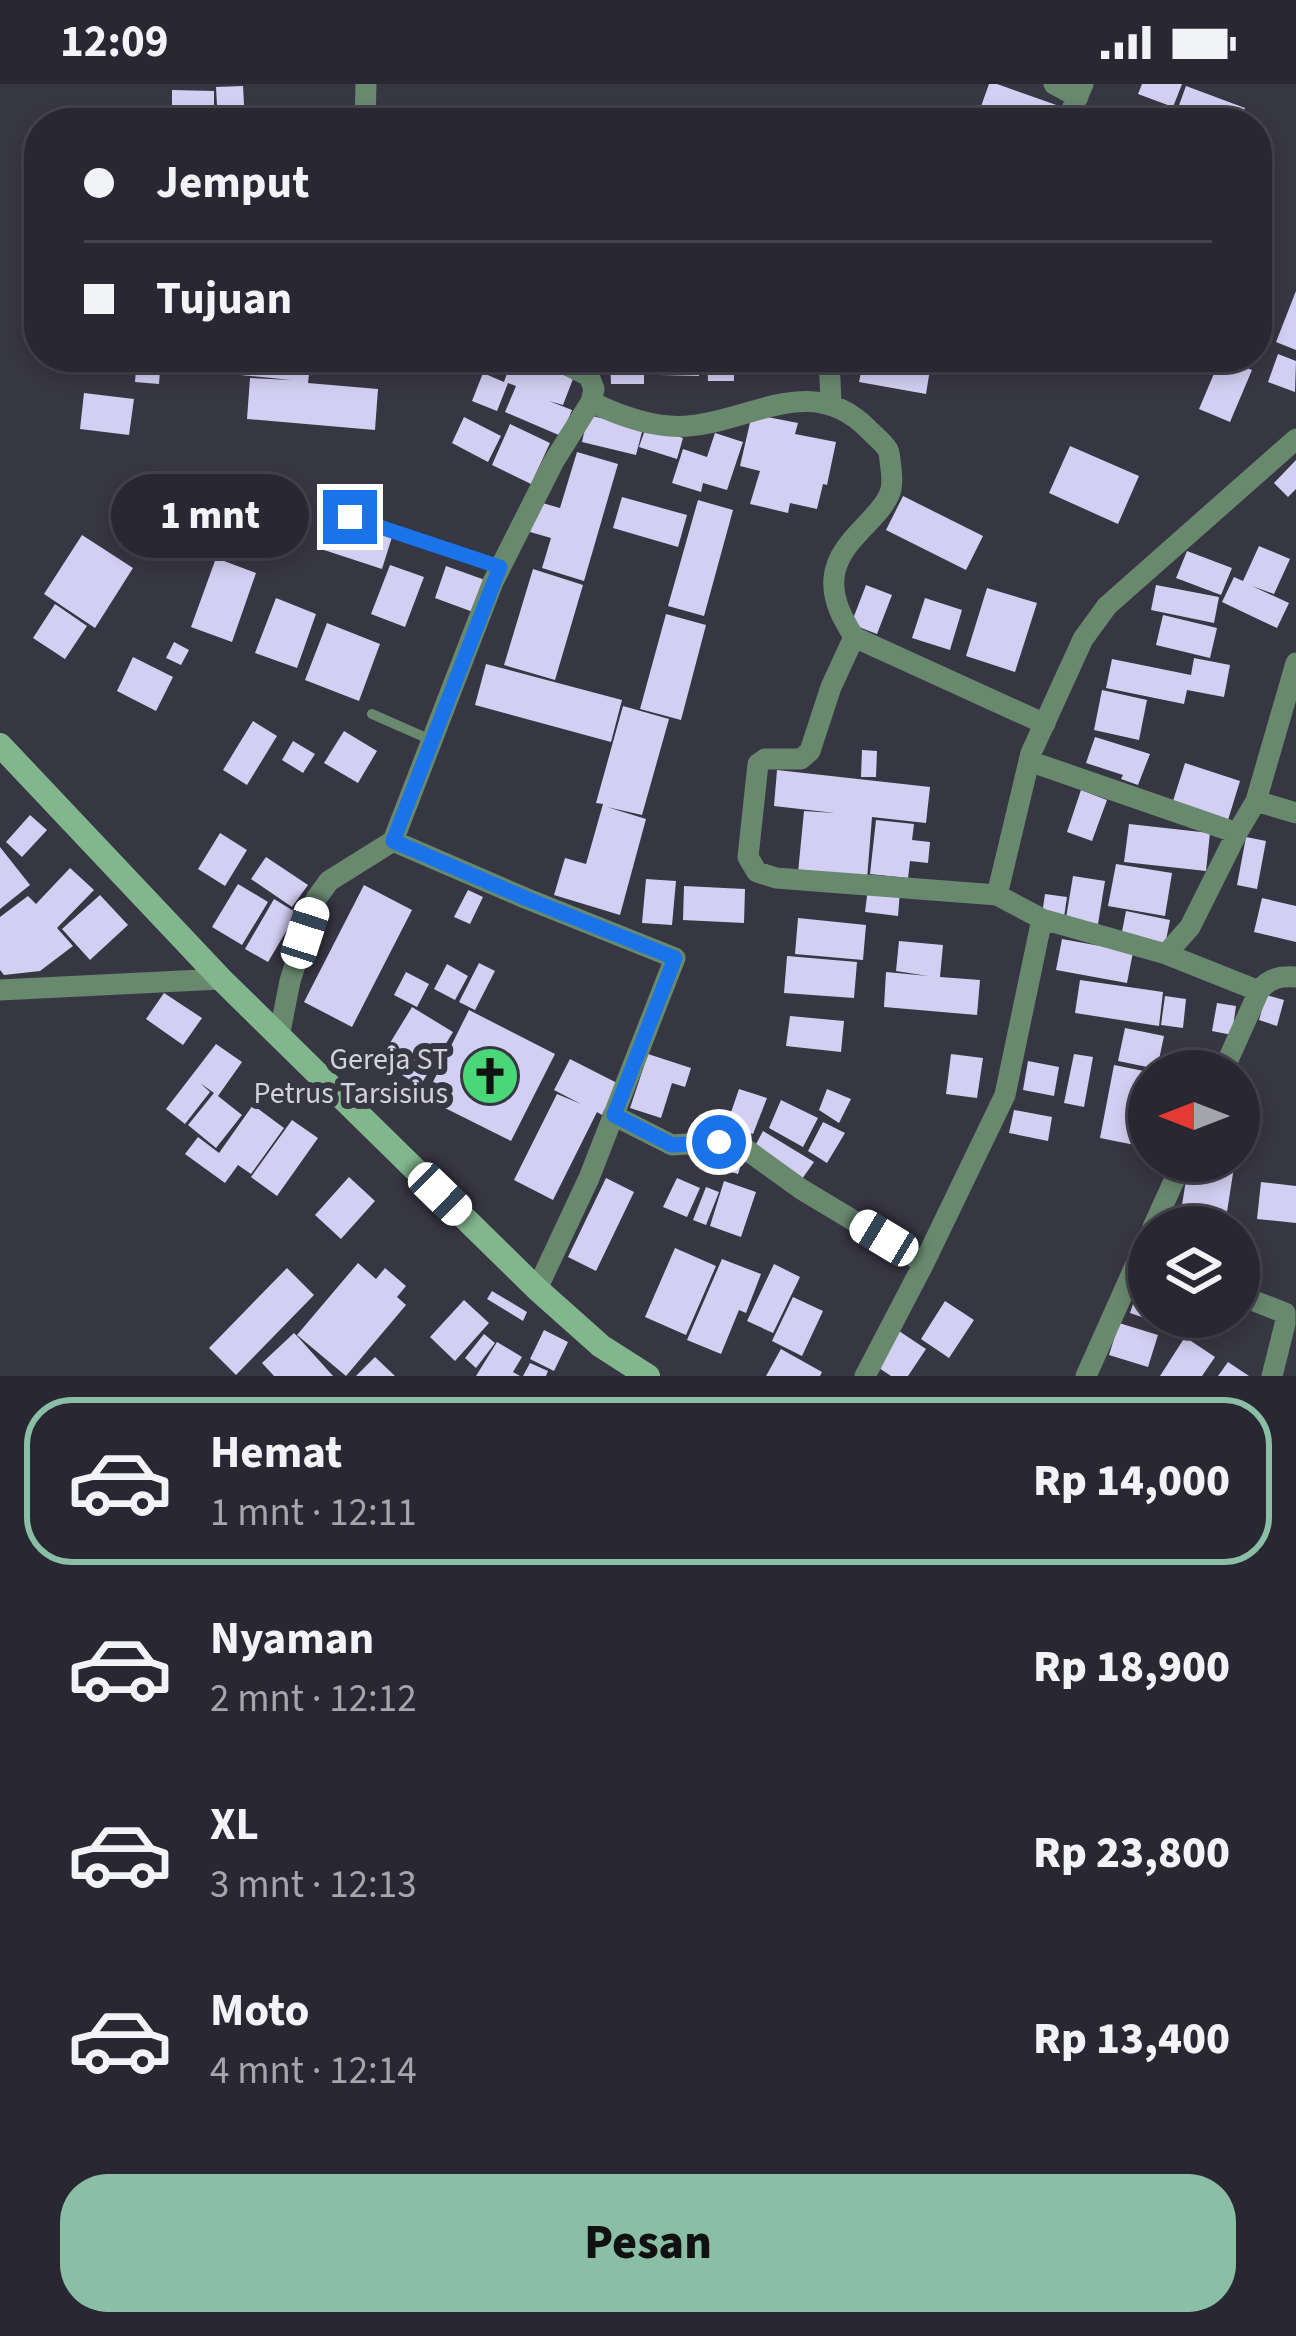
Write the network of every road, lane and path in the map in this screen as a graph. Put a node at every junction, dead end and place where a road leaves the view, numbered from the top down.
1 (1054, 84) edge
2 (1080, 90) edge
3 (581, 372) edge
4 (830, 372) edge
5 (591, 402) junction
6 (831, 404) junction
7 (1296, 439) edge
8 (350, 517) dead end
9 (500, 567) junction
10 (854, 638) junction
11 (1296, 663) edge
12 (372, 714) dead end
13 (1046, 724) junction
14 (431, 740) junction
15 (0, 745) edge
16 (1029, 761) junction
17 (1256, 801) junction
18 (1296, 813) edge
19 (1237, 833) junction
20 (393, 841) junction
21 (997, 895) junction
22 (1042, 919) junction
23 (1166, 954) junction
24 (1296, 976) edge
25 (220, 980) junction
26 (0, 990) edge
27 (1259, 991) junction
28 (279, 1037) junction
29 (1232, 1050) edge
30 (614, 1115) junction
31 (924, 1263) junction
32 (1128, 1288) edge
33 (537, 1289) junction
34 (1260, 1303) edge
35 (648, 1376) edge
36 (865, 1376) edge
37 (1086, 1376) edge
38 (1272, 1376) edge

1 - 2 street
3 - 5 street
4 - 6 street
5 - 6 street
5 - 9 street
6 - 10 street
7 - 13 street
8 - 9 lane
9 - 14 street
10 - 13 street
10 - 21 street
11 - 17 street
12 - 14 lane
13 - 16 street
14 - 20 street
15 - 25 main road
16 - 19 street
16 - 21 street
17 - 18 street
17 - 19 street
19 - 23 street
20 - 28 street
20 - 30 street
21 - 22 street
22 - 23 street
22 - 31 street
23 - 27 street
24 - 27 street
25 - 26 street
25 - 28 main road
27 - 29 street
28 - 33 main road
30 - 31 street
30 - 33 street
31 - 36 street
32 - 37 street
33 - 35 main road
34 - 38 street

